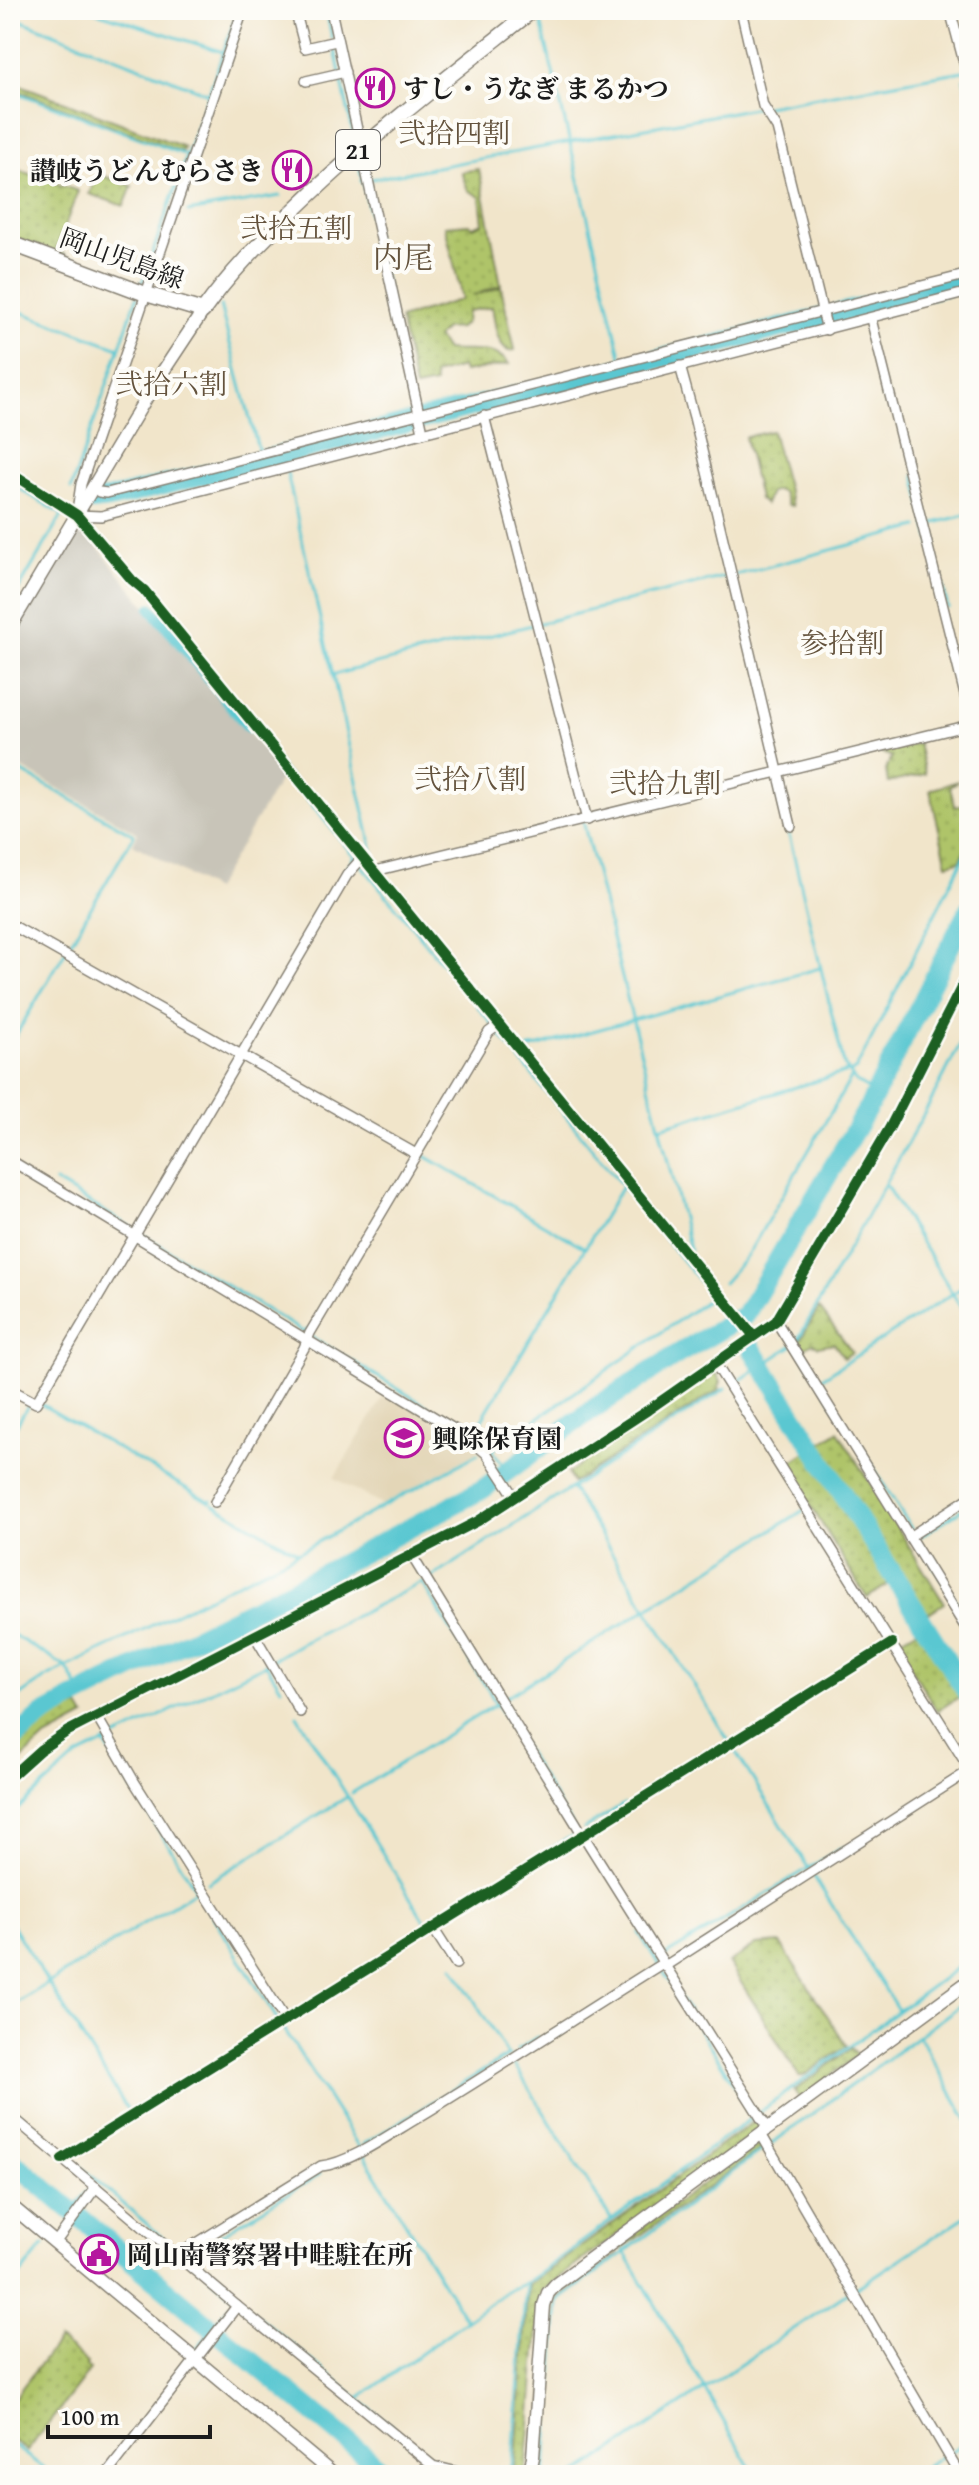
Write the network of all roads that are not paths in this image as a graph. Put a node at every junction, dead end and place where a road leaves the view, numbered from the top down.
1 (243, 10) edge
2 (295, 10) edge
3 (331, 10) edge
4 (533, 10) edge
5 (741, 10) edge
6 (950, 10) edge
7 (333, 41) dead end
8 (341, 73) junction
9 (967, 74) edge
10 (306, 81) dead end
11 (362, 147) junction
12 (10, 243) edge
13 (969, 274) edge
14 (142, 292) junction
15 (969, 292) edge
16 (203, 311) junction
17 (825, 318) junction
18 (871, 319) junction
19 (680, 366) junction
20 (560, 386) junction
21 (521, 396) junction
22 (484, 416) junction
23 (418, 420) junction
24 (10, 472) edge
25 (99, 492) dead end
26 (77, 515) junction
27 (10, 627) edge
28 (969, 711) edge
29 (969, 725) edge
30 (777, 773) junction
31 (584, 821) junction
32 (791, 826) dead end
33 (360, 859) junction
34 (375, 871) junction
35 (10, 924) edge
36 (969, 972) edge
37 (959, 991) junction
38 (969, 998) edge
39 (496, 1027) junction
40 (240, 1056) junction
41 (417, 1152) junction
42 (10, 1160) edge
43 (135, 1236) junction
44 (776, 1321) junction
45 (752, 1333) junction
46 (307, 1340) junction
47 (715, 1363) junction
48 (10, 1389) edge
49 (515, 1497) junction
50 (969, 1498) edge
51 (215, 1502) dead end
52 (912, 1535) junction
53 (412, 1556) junction
54 (969, 1633) edge
55 (255, 1636) junction
56 (889, 1644) junction
57 (300, 1712) dead end
58 (97, 1717) junction
59 (969, 1770) edge
60 (10, 1777) edge
61 (583, 1835) junction
62 (433, 1928) junction
63 (661, 1963) junction
64 (456, 1964) dead end
65 (969, 1981) edge
66 (286, 2021) junction
67 (10, 2115) edge
68 (764, 2130) junction
69 (66, 2157) junction
70 (96, 2187) junction
71 (10, 2205) edge
72 (55, 2243) junction
73 (180, 2253) junction
74 (237, 2306) junction
75 (196, 2360) junction
76 (106, 2475) edge
77 (334, 2475) edge
78 (470, 2475) edge
79 (529, 2475) edge
80 (960, 2475) edge

1 - 14 street
2 - 7 street
3 - 8 street
4 - 11 main road, 岡山児島線 / 21
5 - 17 street
6 - 9 street
8 - 10 street
8 - 11 street
11 - 16 main road, 岡山児島線 / 21
11 - 23 street
12 - 14 main road, 岡山児島線
13 - 17 street
14 - 16 main road, 岡山児島線
14 - 26 street
15 - 18 street
16 - 26 street
17 - 18 street
17 - 19 street
17 - 20 street
18 - 28 street
19 - 20 street
19 - 30 street
20 - 21 street
20 - 21 street
21 - 22 street
21 - 23 street
22 - 23 street
22 - 31 street
23 - 25 street
23 - 26 street
24 - 26 street
26 - 27 street
26 - 33 street
29 - 30 street
30 - 31 street
30 - 32 street
31 - 34 street
33 - 34 street
33 - 40 street
34 - 39 street
35 - 40 street
36 - 37 street
37 - 38 street
37 - 44 street
39 - 41 street
39 - 45 street
40 - 41 street
40 - 43 street
41 - 46 street
42 - 43 street
43 - 46 street
43 - 48 street
44 - 45 street
44 - 52 street
45 - 47 street
46 - 49 street
46 - 51 street
47 - 49 street
47 - 56 street
49 - 53 street
50 - 52 street
52 - 54 street
53 - 55 street
53 - 61 street
55 - 57 street
55 - 58 street
56 - 59 street
56 - 61 street
58 - 60 street
58 - 66 street
59 - 63 street
61 - 62 street
61 - 63 street
62 - 64 street
62 - 66 street
63 - 68 street
63 - 73 street
65 - 68 street
66 - 69 street
67 - 69 street
68 - 79 street
68 - 80 street
69 - 70 street
70 - 72 street
70 - 73 street
71 - 72 street
72 - 75 street
73 - 74 street
74 - 75 street
74 - 78 street
75 - 76 street
75 - 77 street

